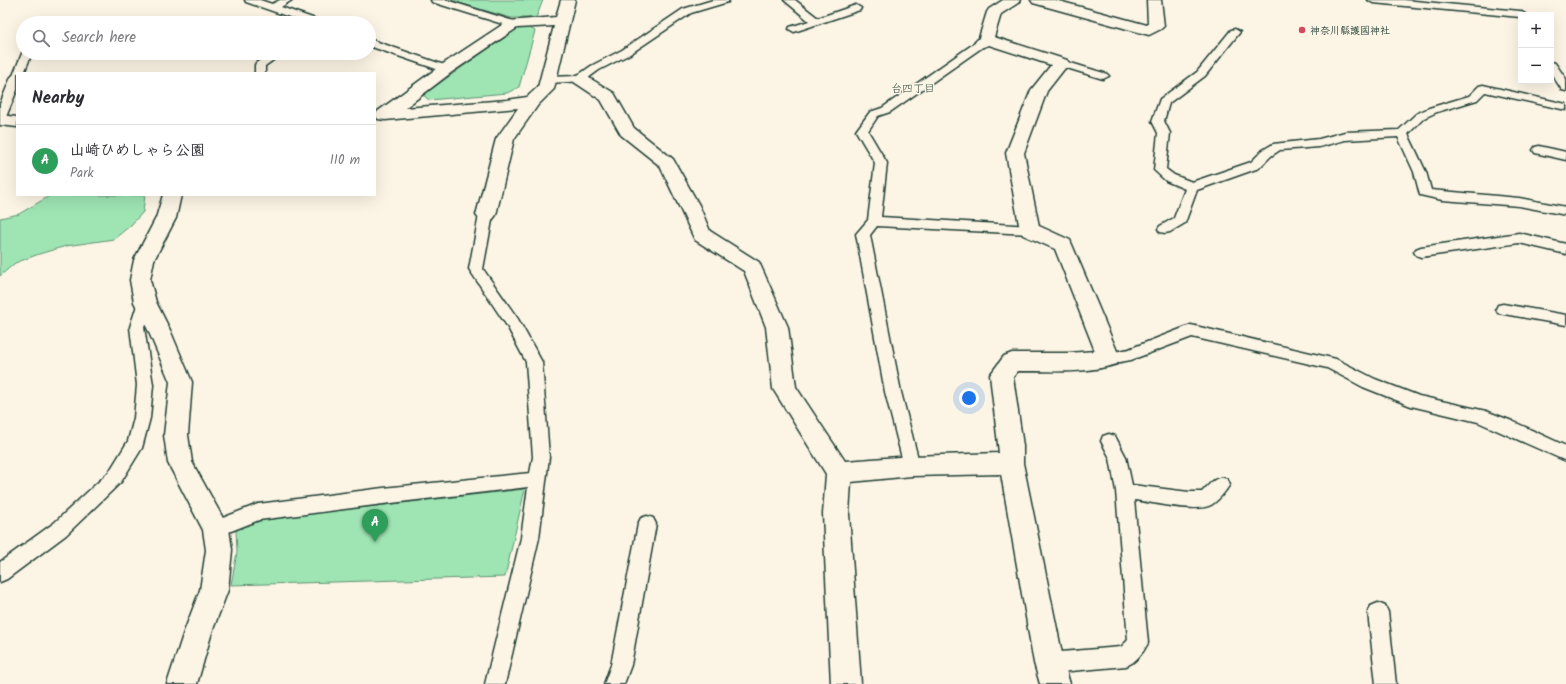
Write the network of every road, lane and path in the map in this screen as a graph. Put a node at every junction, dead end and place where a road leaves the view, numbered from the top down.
1 (250, 0) edge
2 (287, 0) edge
3 (436, 0) edge
4 (568, 0) edge
5 (724, 0) edge
6 (789, 0) edge
7 (1013, 0) edge
8 (1038, 0) edge
9 (1154, 0) edge
10 (1373, 0) edge
11 (1515, 5) dead end
12 (273, 8) junction
13 (856, 8) dead end
14 (1520, 12) edge
15 (1518, 14) edge
16 (296, 16) edge
17 (563, 21) junction
18 (816, 21) junction
19 (513, 24) junction
20 (794, 29) dead end
21 (1235, 32) dead end
22 (985, 40) junction
23 (376, 44) edge
24 (24, 60) edge
25 (268, 60) edge
26 (1061, 63) junction
27 (446, 69) junction
28 (1554, 70) edge
29 (19, 72) edge
30 (260, 72) edge
31 (1103, 76) dead end
32 (16, 79) edge
33 (580, 79) junction
34 (549, 80) junction
35 (1566, 88) edge
36 (532, 101) junction
37 (1566, 107) edge
38 (380, 116) edge
39 (0, 117) edge
40 (0, 120) edge
41 (16, 122) edge
42 (1402, 133) junction
43 (1539, 150) dead end
44 (1566, 156) edge
45 (1192, 187) junction
46 (172, 196) edge
47 (1566, 211) edge
48 (486, 215) joint
49 (874, 221) junction
50 (1165, 228) dead end
51 (1030, 230) junction
52 (1566, 249) edge
53 (1421, 252) dead end
54 (145, 302) junction
55 (1503, 309) dead end
56 (1566, 320) edge
57 (1109, 358) junction
58 (1109, 441) dead end
59 (1566, 454) edge
60 (1011, 463) junction
61 (912, 466) junction
62 (838, 472) junction
63 (539, 479) junction
64 (1221, 484) dead end
65 (1125, 491) junction
66 (647, 524) dead end
67 (216, 529) junction
68 (0, 573) edge
69 (1378, 612) dead end
70 (1052, 674) edge
71 (182, 684) edge
72 (495, 684) edge
73 (614, 684) edge
74 (846, 684) edge
75 (1386, 684) edge

1 - 12 lane
2 - 12 lane
3 - 19 lane
4 - 17 street
5 - 33 lane
6 - 18 lane
7 - 22 street
8 - 9 street
10 - 15 lane
11 - 14 lane
12 - 16 lane
13 - 18 lane
17 - 19 street
17 - 34 street
18 - 20 lane
19 - 27 street
21 - 45 lane
22 - 26 street
22 - 49 lane
23 - 27 lane
24 - 29 lane
25 - 30 lane
26 - 31 lane
26 - 51 street
27 - 38 street
28 - 35 lane
32 - 39 lane
33 - 34 lane
33 - 62 street
34 - 36 street
36 - 38 street
36 - 48 street
37 - 42 lane
40 - 41 street
42 - 45 lane
42 - 47 lane
43 - 44 lane
45 - 50 lane
46 - 54 street
48 - 63 lane
49 - 51 lane
49 - 61 lane
51 - 57 street
52 - 53 lane
54 - 67 street
54 - 68 lane
55 - 56 lane
57 - 59 lane
57 - 60 street
58 - 65 lane
60 - 61 street
60 - 70 street
61 - 62 street
62 - 74 street
63 - 67 lane
63 - 72 lane
64 - 65 lane
65 - 70 lane
66 - 73 lane
67 - 71 street
69 - 75 lane

